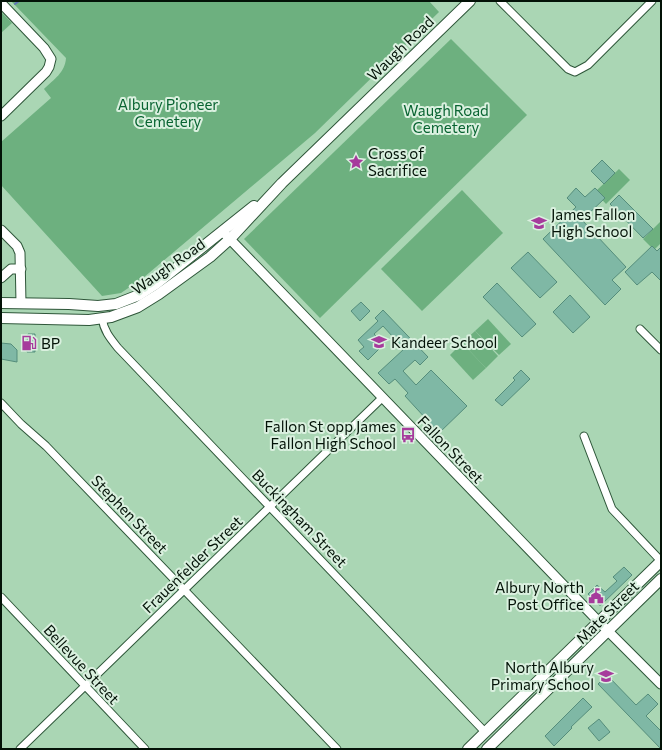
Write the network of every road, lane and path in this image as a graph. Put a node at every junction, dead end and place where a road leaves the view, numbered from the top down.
1 (470, 1) edge
2 (500, 1) edge
3 (652, 1) edge
4 (1, 4) edge
5 (1, 116) edge
6 (282, 184) junction
7 (1, 230) edge
8 (223, 231) junction
9 (230, 239) junction
10 (21, 269) junction
11 (1, 278) edge
12 (1, 303) edge
13 (21, 303) junction
14 (1, 318) edge
15 (21, 318) junction
16 (102, 318) junction
17 (640, 329) dead end
18 (661, 350) edge
19 (382, 398) junction
20 (1, 403) edge
21 (584, 436) dead end
22 (269, 507) junction
23 (661, 561) edge
24 (661, 579) edge
25 (185, 590) junction
26 (1, 597) edge
27 (599, 622) junction
28 (608, 631) junction
29 (661, 684) edge
30 (84, 686) junction
31 (485, 732) junction
32 (20, 749) edge
33 (145, 749) edge
34 (337, 749) edge
35 (468, 749) edge
36 (487, 749) edge

1 - 6 main road, Waugh Road
2 - 3 street
4 - 5 street
6 - 8 main road, Waugh Road
6 - 9 main road, Waugh Road
7 - 10 street
8 - 9 street, Fallon Street
8 - 13 main road, Waugh Road
9 - 16 main road, Waugh Road
9 - 19 street, Fallon Street
10 - 11 street
10 - 13 street
12 - 13 main road, Waugh Road
13 - 15 main road
14 - 15 main road, Waugh Road
15 - 16 main road, Waugh Road
16 - 22 street, Buckingham Street
17 - 18 street
19 - 22 street, Frauenfelder Street
19 - 27 street, Fallon Street
20 - 25 street, Stephen Street
21 - 23 street
22 - 25 street, Frauenfelder Street
22 - 31 street, Buckingham Street
23 - 27 main road, Mate Street
24 - 28 main road, Mate Street
25 - 30 street, Frauenfelder Street
25 - 34 street, Stephen Street
26 - 30 street, Bellevue Street
27 - 28 street, Fallon Street
27 - 31 main road, Mate Street
28 - 29 street, Fallon Street
28 - 36 main road, Mate Street
30 - 32 street, Frauenfelder Street
30 - 33 street, Bellevue Street
31 - 35 main road, Mate Street

